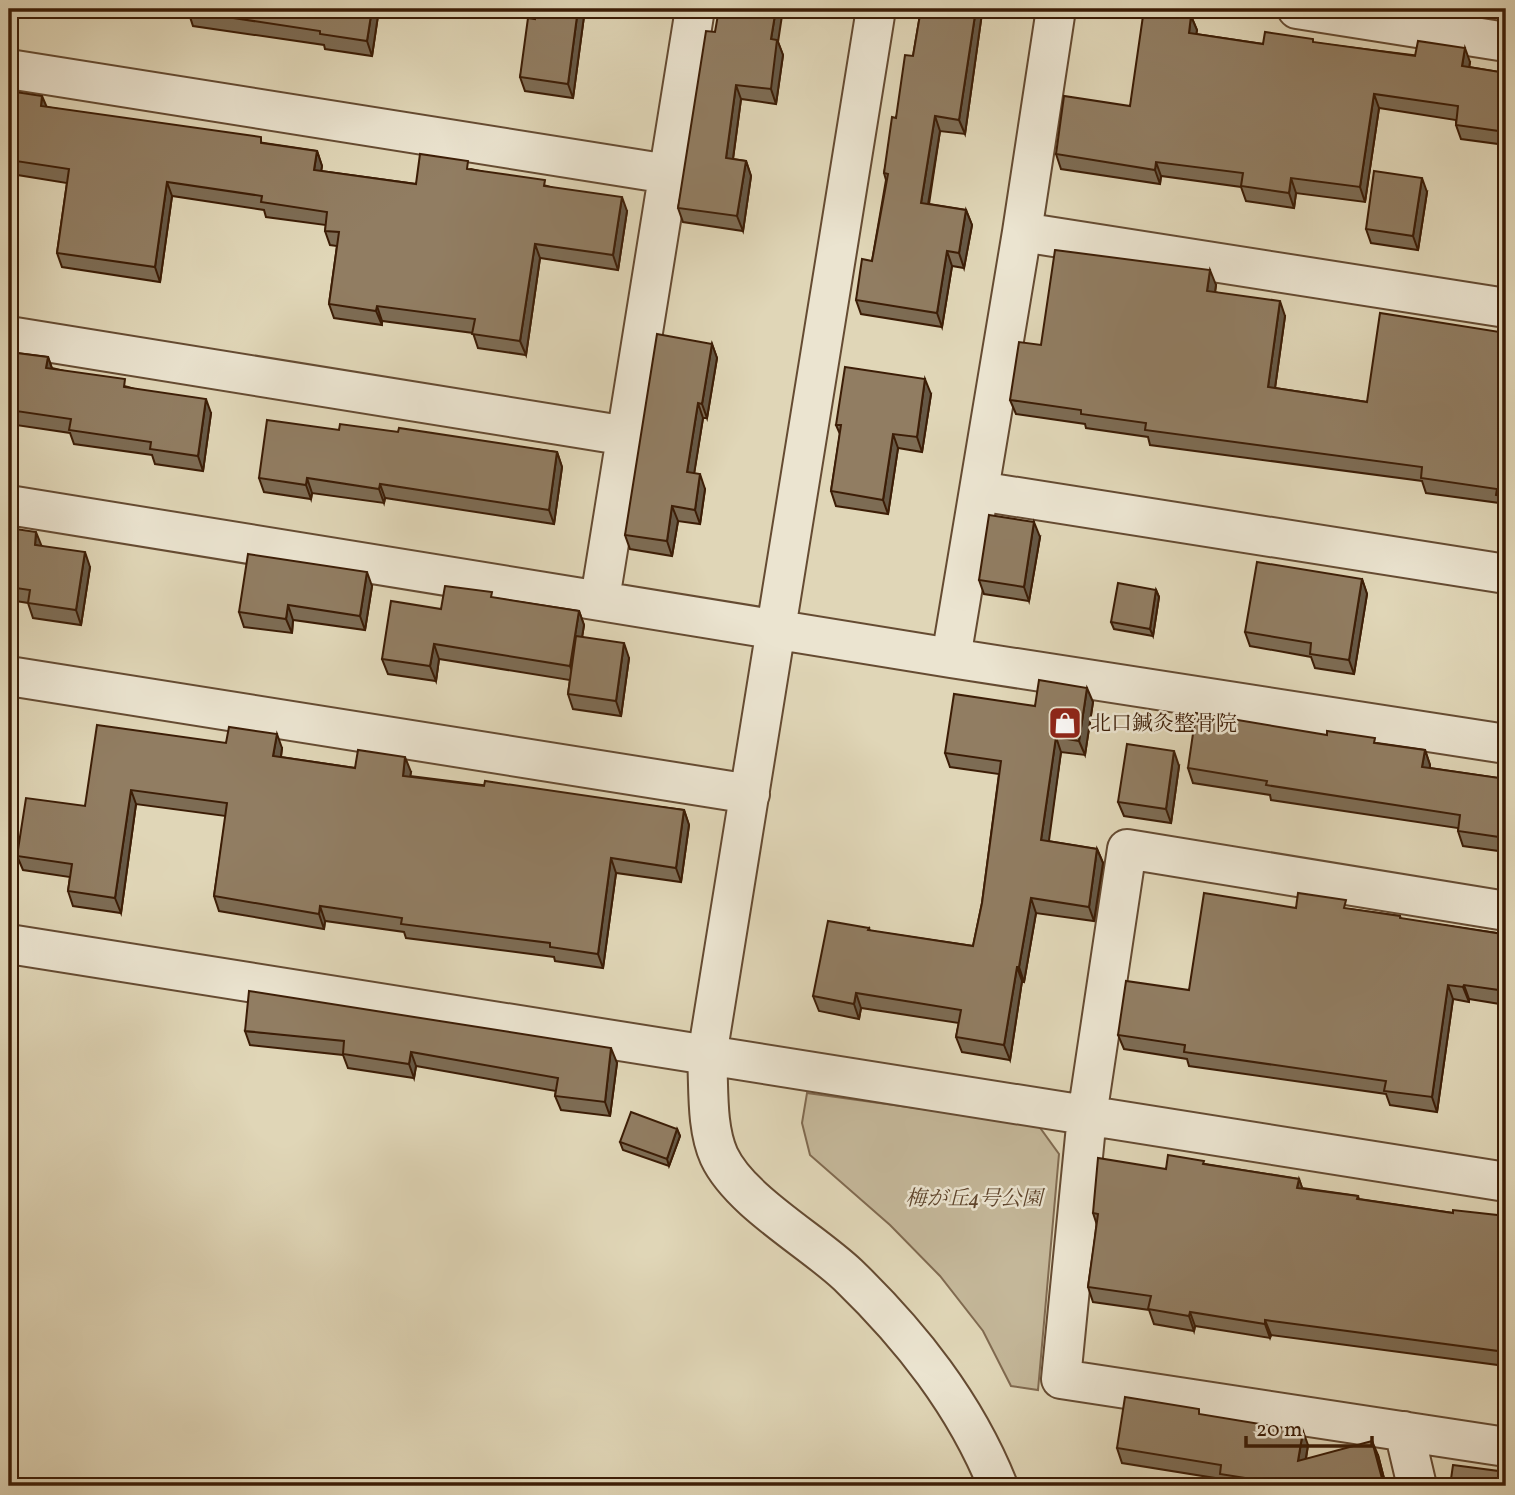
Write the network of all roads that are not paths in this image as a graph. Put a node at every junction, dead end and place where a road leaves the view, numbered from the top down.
1 (695, 9) edge
2 (876, 9) edge
3 (1056, 9) edge
4 (1297, 9) edge
5 (1506, 42) edge
6 (9, 69) edge
7 (668, 174) junction
8 (1022, 232) junction
9 (1506, 308) edge
10 (9, 336) edge
11 (627, 436) junction
12 (979, 491) junction
13 (9, 505) edge
14 (1506, 574) edge
15 (600, 599) junction
16 (777, 628) junction
17 (951, 658) junction
18 (9, 676) edge
19 (1506, 744) edge
20 (750, 794) junction
21 (1506, 911) edge
22 (9, 944) edge
23 (708, 1056) junction
24 (1087, 1116) junction
25 (1506, 1181) edge
26 (1404, 1431) junction
27 (1506, 1447) edge
28 (998, 1486) edge
29 (1417, 1486) edge

1 - 7 street
2 - 16 street
3 - 8 street
4 - 5 street
6 - 7 street
7 - 11 street
8 - 9 street
8 - 12 street
10 - 11 street
11 - 15 street
12 - 14 street
12 - 17 street
13 - 15 street
15 - 16 street
16 - 17 street
16 - 20 street
17 - 19 street
18 - 20 street
20 - 23 street
21 - 24 street
22 - 23 street
23 - 24 street
23 - 28 street
24 - 25 street
24 - 26 street
26 - 27 street
26 - 29 street

